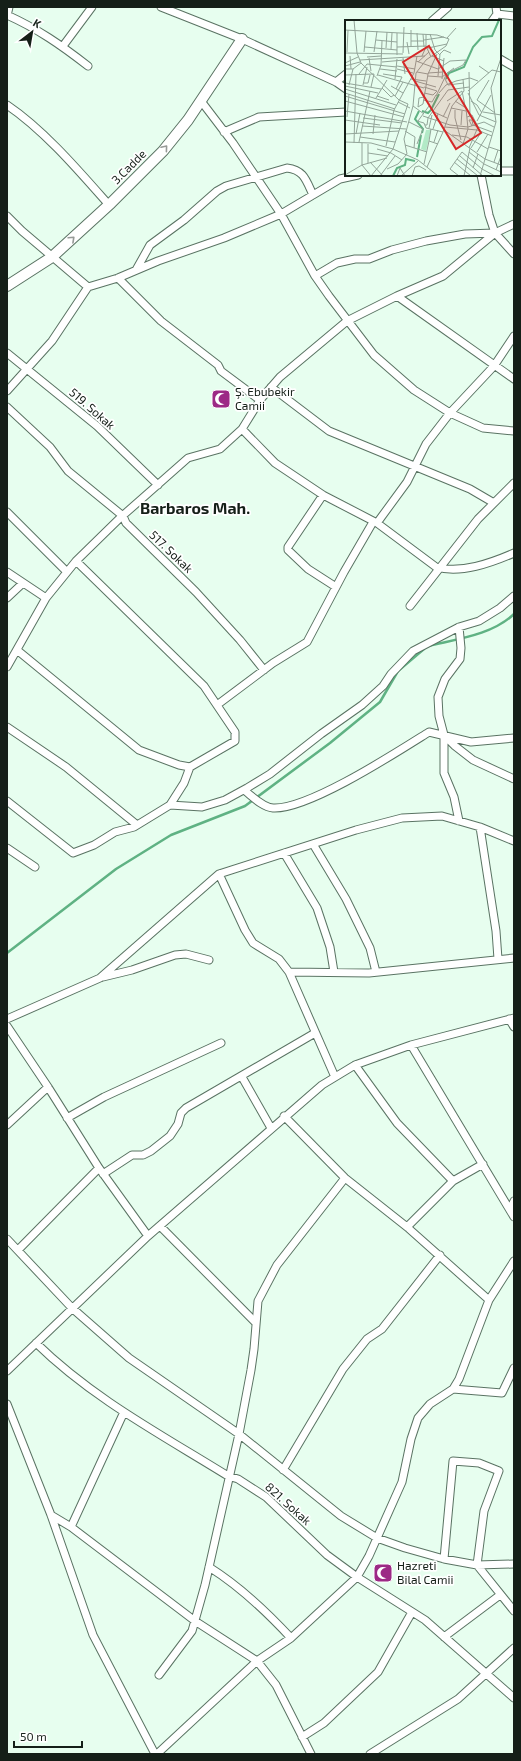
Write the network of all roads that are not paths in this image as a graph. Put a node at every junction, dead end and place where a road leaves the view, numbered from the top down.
1 (9, 7) edge
2 (92, 7) edge
3 (161, 7) edge
4 (448, 7) edge
5 (497, 10) edge
6 (7, 16) edge
7 (514, 16) edge
8 (433, 20) edge
9 (492, 20) edge
10 (242, 39) junction
11 (63, 46) junction
12 (501, 60) edge
13 (88, 66) dead end
14 (514, 66) edge
15 (345, 75) edge
16 (336, 82) junction
17 (345, 88) edge
18 (201, 101) junction
19 (7, 105) edge
20 (345, 112) edge
21 (224, 132) junction
22 (514, 171) edge
23 (501, 172) edge
24 (354, 176) edge
25 (481, 176) edge
26 (257, 178) junction
27 (313, 195) junction
28 (109, 205) junction
29 (281, 214) junction
30 (7, 216) edge
31 (514, 224) edge
32 (496, 233) junction
33 (514, 254) edge
34 (52, 257) junction
35 (136, 270) junction
36 (315, 276) junction
37 (118, 278) junction
38 (7, 286) edge
39 (88, 287) junction
40 (398, 296) junction
41 (347, 322) junction
42 (514, 336) edge
43 (7, 353) edge
44 (494, 366) junction
45 (27, 369) junction
46 (514, 379) edge
47 (271, 387) junction
48 (7, 391) edge
49 (260, 400) junction
50 (7, 407) edge
51 (450, 413) junction
52 (242, 429) junction
53 (514, 431) edge
54 (414, 467) junction
55 (514, 483) edge
56 (158, 485) junction
57 (323, 495) junction
58 (494, 503) junction
59 (7, 512) edge
60 (123, 516) junction
61 (375, 523) junction
62 (514, 553) edge
63 (76, 561) junction
64 (441, 568) junction
65 (7, 572) edge
66 (67, 572) junction
67 (23, 583) junction
68 (336, 587) junction
69 (514, 596) edge
70 (7, 598) edge
71 (46, 598) junction
72 (410, 606) dead end
73 (459, 630) junction
74 (17, 650) junction
75 (7, 667) edge
76 (264, 670) junction
77 (217, 705) junction
78 (7, 727) edge
79 (444, 735) junction
80 (514, 738) edge
81 (190, 767) junction
82 (514, 779) edge
83 (244, 790) junction
84 (7, 801) edge
85 (170, 805) junction
86 (459, 821) junction
87 (137, 825) junction
88 (480, 827) junction
89 (514, 841) edge
90 (313, 844) junction
91 (7, 848) edge
92 (284, 853) junction
93 (35, 867) dead end
94 (220, 874) junction
95 (514, 958) edge
96 (498, 959) junction
97 (209, 960) dead end
98 (288, 972) junction
99 (334, 972) junction
100 (376, 972) junction
101 (100, 978) junction
102 (512, 1018) edge
103 (7, 1019) edge
104 (7, 1026) edge
105 (514, 1027) edge
106 (315, 1033) junction
107 (221, 1043) dead end
108 (411, 1044) junction
109 (355, 1065) junction
110 (242, 1077) junction
111 (334, 1077) junction
112 (48, 1087) junction
113 (284, 1116) junction
114 (68, 1118) junction
115 (7, 1124) edge
116 (271, 1128) junction
117 (483, 1164) junction
118 (101, 1171) junction
119 (345, 1178) junction
120 (453, 1181) junction
121 (514, 1201) edge
122 (510, 1210) junction
123 (514, 1217) edge
124 (160, 1226) junction
125 (407, 1227) junction
126 (148, 1236) junction
127 (7, 1239) edge
128 (18, 1250) junction
129 (440, 1256) junction
130 (514, 1261) edge
131 (489, 1300) junction
132 (72, 1308) junction
133 (255, 1322) junction
134 (36, 1343) junction
135 (514, 1368) edge
136 (7, 1371) edge
137 (512, 1377) edge
138 (454, 1390) junction
139 (7, 1404) edge
140 (124, 1412) junction
141 (239, 1434) junction
142 (283, 1470) junction
143 (228, 1476) junction
144 (51, 1515) junction
145 (71, 1526) junction
146 (377, 1538) junction
147 (444, 1559) junction
148 (514, 1564) edge
149 (477, 1565) junction
150 (209, 1567) junction
151 (357, 1577) junction
152 (500, 1595) junction
153 (514, 1611) edge
154 (412, 1612) junction
155 (195, 1620) junction
156 (444, 1637) junction
157 (291, 1638) junction
158 (514, 1648) edge
159 (257, 1661) junction
160 (487, 1674) junction
161 (159, 1675) dead end
162 (514, 1698) edge
163 (302, 1737) junction
164 (156, 1754) edge
165 (311, 1754) edge
166 (370, 1754) edge

1 - 6 street
2 - 11 street
3 - 10 street
4 - 8 street
5 - 7 street
5 - 9 street
6 - 11 street
10 - 16 street
10 - 18 street, 3.Cadde
11 - 13 street
12 - 14 street
15 - 16 street
16 - 17 street
18 - 21 street
28 -> 18 street, 3.Cadde
19 - 28 street
20 - 21 street
21 - 26 street
22 - 23 street
24 - 27 street
25 - 32 street
26 - 27 street
26 - 29 street
26 - 35 street
27 - 29 street
34 -> 28 street, 3.Cadde
29 - 35 street
29 - 36 street
30 - 34 street
31 - 32 street
32 - 33 street
32 - 36 street
32 - 40 street
34 - 38 street, 3.Cadde
34 - 39 street
35 - 37 street
36 - 41 street
37 - 39 street
37 - 49 street
39 - 45 street
40 - 41 street
40 - 44 street
41 - 47 street
41 - 51 street
42 - 44 street
43 - 45 street, 519. Sokak
44 - 46 street
44 - 51 street
45 - 48 street
45 - 56 street, 519. Sokak
47 - 49 street
47 - 54 street
49 - 52 street
50 - 60 street, 517. Sokak
51 - 53 street
51 - 54 street
52 - 56 street
52 - 57 street
54 - 58 street
54 - 61 street
55 - 58 street
56 - 60 street
57 - 61 street
57 - 68 street
58 - 64 street
59 - 66 street
60 - 63 street
60 - 76 street, 517. Sokak
61 - 64 street
61 - 68 street
62 - 64 street
63 - 66 street
63 - 77 street
64 - 72 street
65 - 67 street
66 - 71 street
67 - 70 street
67 - 71 street
68 - 76 street
69 - 73 street
71 - 74 street
73 - 79 street
73 - 83 street
74 - 75 street
74 - 81 street
76 - 77 street
77 - 81 street
78 - 87 street
79 - 80 street
79 - 82 street
79 - 83 street
79 - 86 street
81 - 85 street
83 - 85 street
84 - 87 street
85 - 87 street
86 - 88 street
86 - 90 street
88 - 89 street
88 - 96 street
90 - 92 street
90 - 100 street
91 - 93 street
92 - 94 street
92 - 99 street
94 - 98 street
94 - 101 street
95 - 96 street
96 - 100 street
97 - 101 street
98 - 99 street
98 - 106 street
99 - 100 street
101 - 103 street
102 - 105 street
102 - 108 street
104 - 112 street
106 - 110 street
106 - 111 street
107 - 114 street
108 - 109 street
108 - 117 street
109 - 111 street
109 - 120 street
110 - 116 street
110 - 118 street
111 - 113 street
112 - 114 street
112 - 115 street
113 - 116 street
113 - 119 street
114 - 118 street
116 - 124 street
117 - 120 street
117 - 122 street
118 - 126 street
118 - 128 street
119 - 125 street
119 - 133 street
120 - 125 street
121 - 122 street
122 - 123 street
124 - 126 street
124 - 133 street
125 - 129 street
126 - 132 street
127 - 128 street
128 - 132 street
129 - 131 street
129 - 142 street
130 - 131 street
131 - 138 street
132 - 134 street
132 - 141 street
133 - 141 street
134 - 136 street
134 - 140 street, 821. Sokak
135 - 137 street
137 - 138 street
138 - 146 street
139 - 144 street
140 - 143 street, 821. Sokak
140 - 145 street
141 - 142 street
141 - 143 street
142 - 146 street
143 - 150 street
143 - 151 street, 821. Sokak
144 - 145 street
144 - 164 street
145 - 155 street
146 - 147 street
146 - 151 street
147 - 149 street
147 - 149 street
148 - 149 street
149 - 152 street
150 - 155 street
150 - 157 street
151 - 154 street, 821. Sokak
151 - 157 street
152 - 153 street
152 - 156 street
154 - 156 street, 821. Sokak
154 - 163 street
155 - 159 street
155 - 161 street
156 - 160 street, 821. Sokak
157 - 159 street
158 - 160 street
159 - 163 street
159 - 164 street
160 - 162 street, 821. Sokak
160 - 166 street
163 - 165 street

